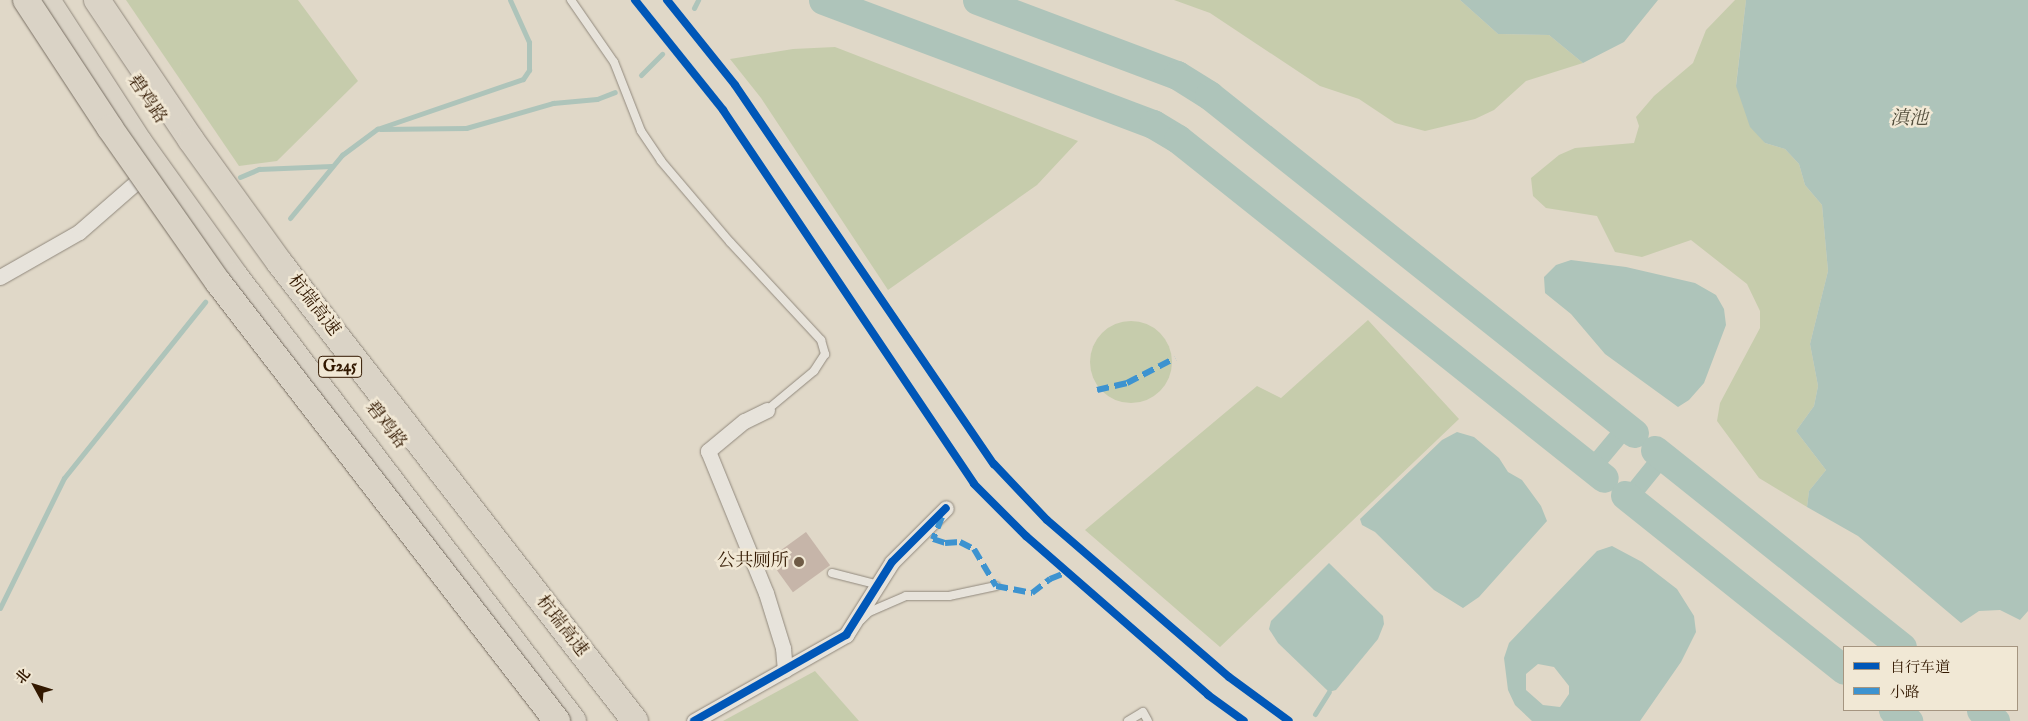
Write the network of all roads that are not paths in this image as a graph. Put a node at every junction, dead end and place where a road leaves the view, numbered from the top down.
1 (26, 0) edge
2 (47, 0) edge
3 (80, 0) edge
4 (97, 0) edge
5 (571, 0) edge
6 (156, 166) junction
7 (0, 277) edge
8 (767, 410) joint
9 (946, 508) dead end
10 (832, 573) dead end
11 (875, 584) junction
12 (996, 586) dead end
13 (846, 636) junction
14 (784, 670) junction
15 (557, 721) edge
16 (573, 721) edge
17 (616, 721) edge
18 (635, 721) edge
19 (694, 721) edge
20 (1128, 721) edge
21 (1148, 721) edge

1 - 15 highway, bridge
2 - 6 highway, 碧鸡路 / G245
3 - 17 highway, 碧鸡路 / G245
4 - 18 highway, 杭瑞高速
5 - 8 lane
6 - 7 street
6 - 16 highway, 碧鸡路 / G245
8 - 14 street
9 - 11 street
10 - 11 lane
11 - 13 street
12 - 13 lane
13 - 14 street
14 - 19 street
20 - 21 lane

